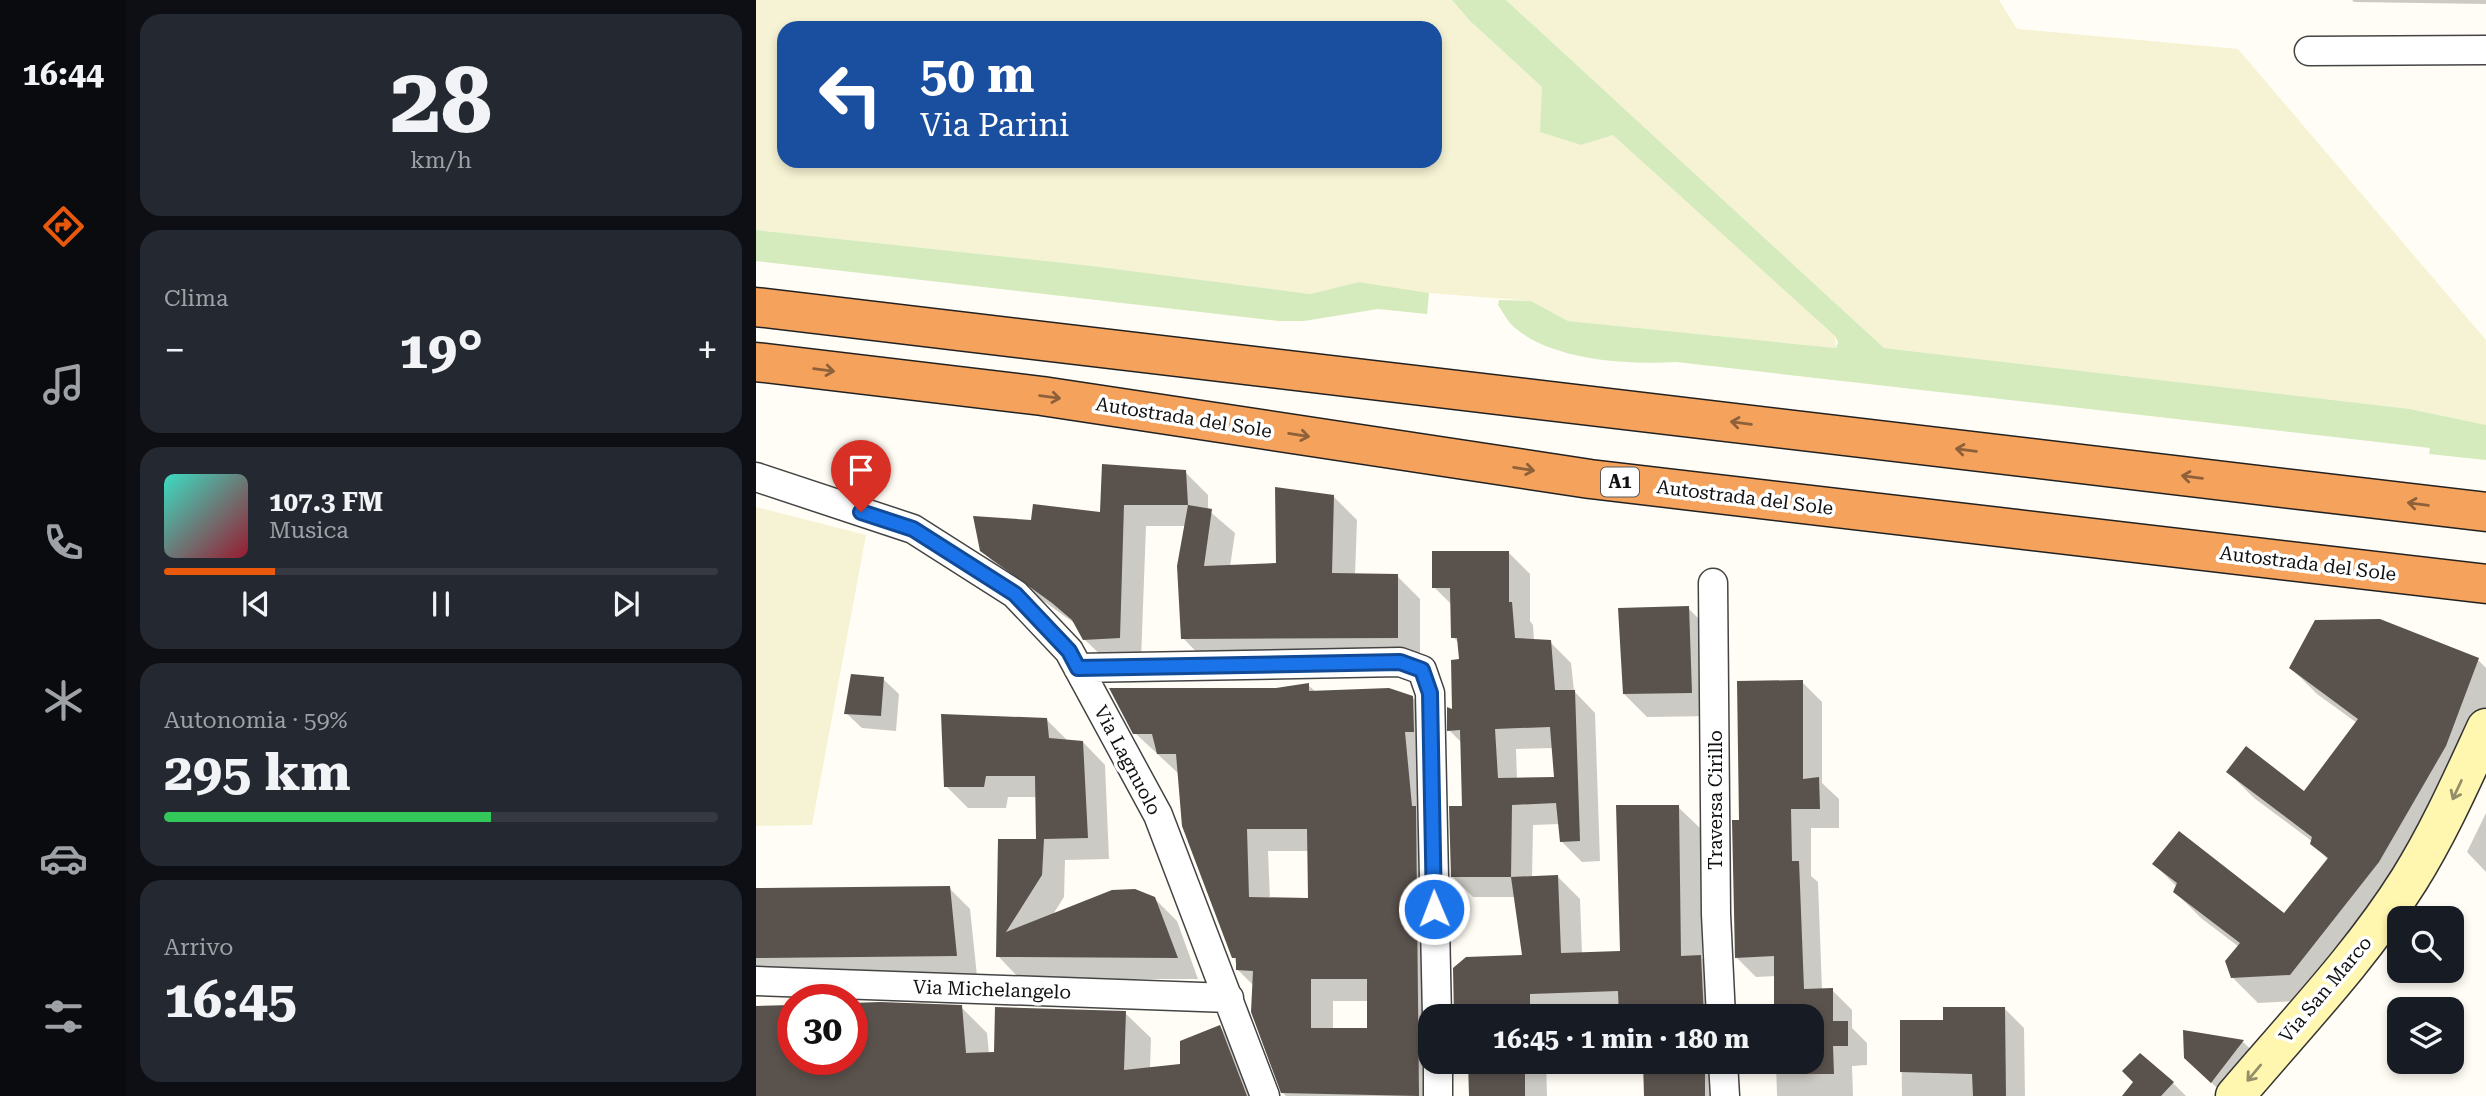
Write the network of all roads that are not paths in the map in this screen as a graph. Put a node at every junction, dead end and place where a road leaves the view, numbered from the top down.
1 (2486, 50) edge
2 (2309, 51) dead end
3 (756, 307) edge
4 (756, 362) edge
5 (756, 477) edge
6 (2486, 512) edge
7 (1713, 583) dead end
8 (2486, 584) edge
9 (1078, 668) junction
10 (2486, 728) edge
11 (756, 981) edge
12 (1229, 998) junction
13 (1437, 1004) edge
14 (1720, 1004) edge
15 (1438, 1074) edge
16 (1724, 1074) edge
17 (1265, 1096) edge
18 (1438, 1096) edge
19 (1725, 1096) edge
20 (2235, 1096) edge

1 - 2 street
6 -> 3 highway
4 -> 8 highway, Autostrada del Sole / A1
5 - 9 street, Via Lagnuolo
7 - 14 street, Traversa Cirillo
9 - 12 street, Via Lagnuolo
9 - 13 street
10 -> 20 main road, Via San Marco
11 - 12 street, Via Michelangelo
12 - 17 street, Via Lagnuolo
15 - 18 street
16 - 19 street

